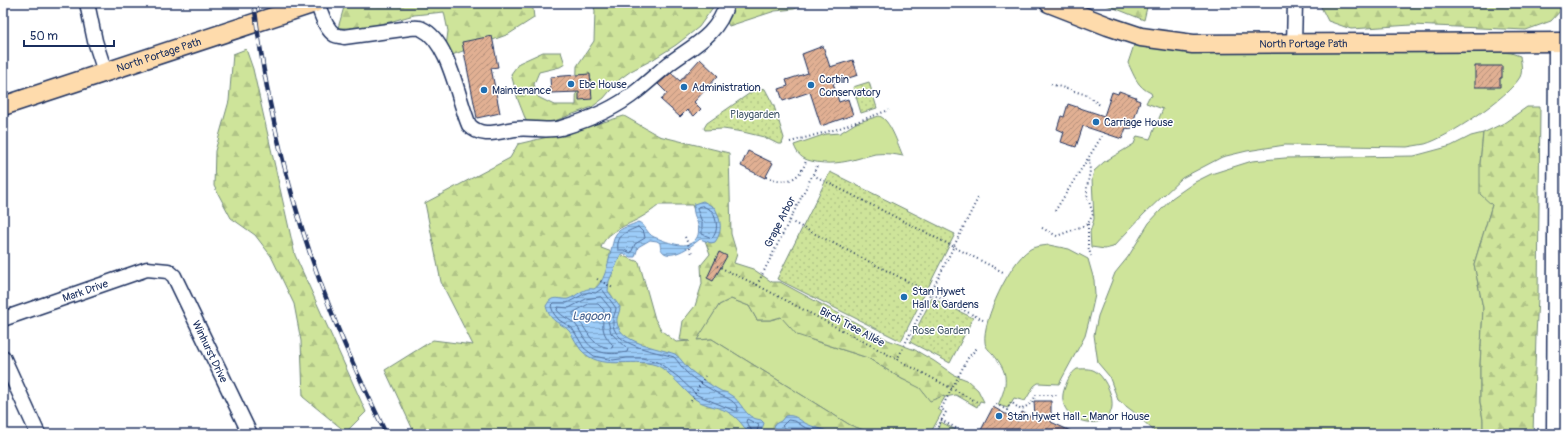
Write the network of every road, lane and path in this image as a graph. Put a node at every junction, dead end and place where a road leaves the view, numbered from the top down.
1 (87, 3) edge
2 (316, 3) edge
3 (727, 3) edge
4 (1049, 3) edge
5 (1295, 3) edge
6 (1561, 42) edge
7 (1294, 44) junction
8 (105, 72) junction
9 (1051, 84) dead end
10 (3, 106) edge
11 (1101, 106) dead end
12 (889, 110) dead end
13 (1102, 136) dead end
14 (790, 142) dead end
15 (1089, 157) junction
16 (806, 161) dead end
17 (817, 166) dead end
18 (813, 175) junction
19 (766, 177) dead end
20 (979, 196) dead end
21 (1055, 211) dead end
22 (790, 221) junction
23 (1088, 224) junction
24 (1042, 228) dead end
25 (685, 237) dead end
26 (954, 247) junction
27 (692, 253) dead end
28 (1091, 256) dead end
29 (717, 266) dead end
30 (168, 271) joint
31 (1005, 273) dead end
32 (597, 279) dead end
33 (757, 285) junction
34 (613, 288) dead end
35 (931, 293) junction
36 (3, 319) edge
37 (983, 320) dead end
38 (977, 348) dead end
39 (3, 357) edge
40 (897, 360) junction
41 (705, 376) dead end
42 (952, 389) junction
43 (1060, 395) dead end
44 (691, 401) dead end
45 (979, 403) dead end
46 (996, 404) dead end
47 (941, 420) junction
48 (38, 434) edge
49 (250, 434) edge
50 (934, 434) edge
51 (967, 434) edge
52 (1554, 434) edge

1 - 8 street
2 - 3 street
2 - 8 main road, North Portage Path
4 - 7 main road, North Portage Path
5 - 7 street
6 - 7 main road, North Portage Path
6 - 52 street
8 - 10 main road, North Portage Path
9 - 11 path
12 - 14 path
13 - 15 path
15 - 21 path
15 - 23 path
16 - 19 path
17 - 18 path, Grape Arbor
18 - 22 path, Grape Arbor
18 - 26 path
20 - 26 path
22 - 33 path, Grape Arbor
22 - 35 path
23 - 24 path
23 - 28 path
25 - 27 path
26 - 31 path
26 - 35 path
29 - 33 path, Birch Tree Allée
30 - 36 street, Mark Drive
30 - 49 street, Winhurst Drive
32 - 34 path
33 - 40 path, Birch Tree Allée
35 - 37 path
35 - 40 path
38 - 42 path
39 - 48 street
40 - 42 path, Birch Tree Allée
41 - 44 path
42 - 45 path, Birch Tree Allée
42 - 47 path
43 - 46 path
47 - 50 path
47 - 51 path

